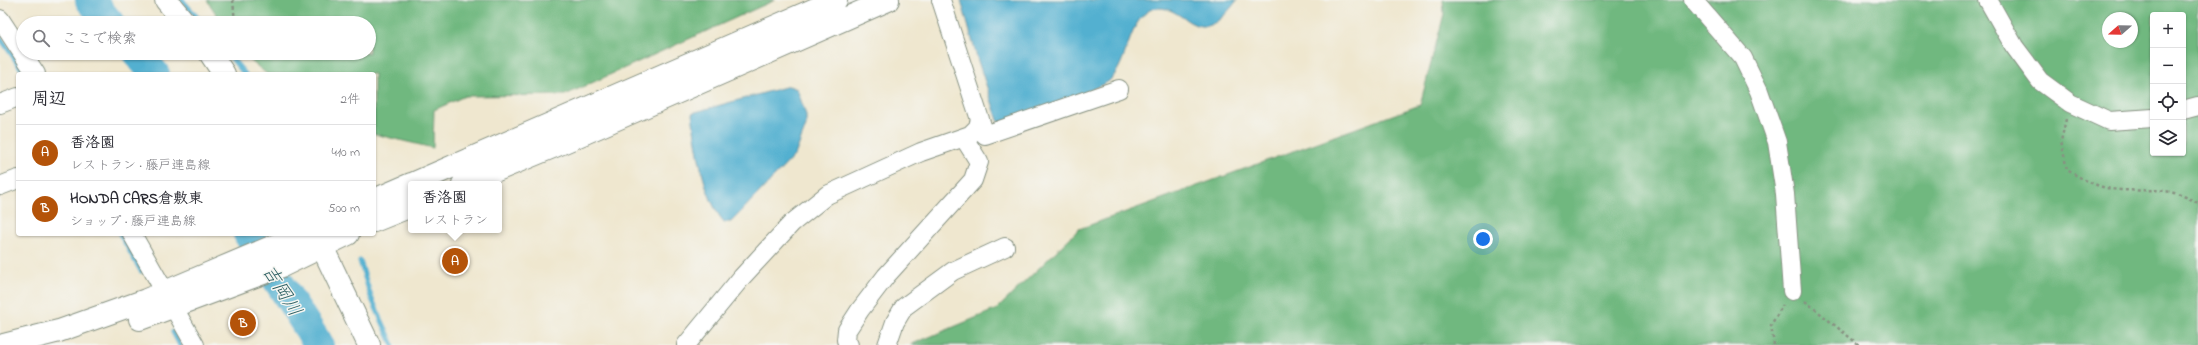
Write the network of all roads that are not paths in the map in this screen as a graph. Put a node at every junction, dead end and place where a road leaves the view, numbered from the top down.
1 (166, 0) edge
2 (836, 0) edge
3 (888, 0) edge
4 (942, 0) edge
5 (1693, 0) edge
6 (1988, 0) edge
7 (179, 16) edge
8 (0, 19) edge
9 (16, 43) edge
10 (27, 60) edge
11 (215, 60) edge
12 (35, 72) edge
13 (223, 72) edge
14 (1119, 90) dead end
15 (16, 98) edge
16 (0, 104) edge
17 (2198, 106) edge
18 (2186, 109) edge
19 (2150, 118) edge
20 (980, 119) junction
21 (964, 138) junction
22 (16, 180) edge
23 (418, 181) edge
24 (470, 181) edge
25 (408, 185) edge
26 (0, 186) edge
27 (376, 199) edge
28 (408, 207) edge
29 (376, 221) edge
30 (133, 236) edge
31 (300, 236) edge
32 (338, 236) edge
33 (319, 240) edge
34 (1005, 247) dead end
35 (278, 257) junction
36 (1792, 291) road end
37 (168, 300) junction
38 (4, 345) edge
39 (63, 345) edge
40 (195, 345) edge
41 (369, 345) edge
42 (686, 345) edge
43 (849, 345) edge
44 (887, 345) edge

1 - 7 street
2 - 23 street
3 - 24 street
4 - 20 street
5 - 36 street
6 - 19 street
8 - 9 street
10 - 12 street
11 - 13 street
14 - 20 street
15 - 16 street
17 - 18 street
20 - 21 street
21 - 42 street
21 - 43 street
22 - 26 street
25 - 27 street
28 - 29 street
30 - 37 street
31 - 35 street
32 - 33 street
33 - 35 street
33 - 41 street
34 - 44 street
35 - 37 street
37 - 38 street
37 - 39 street
37 - 40 street

